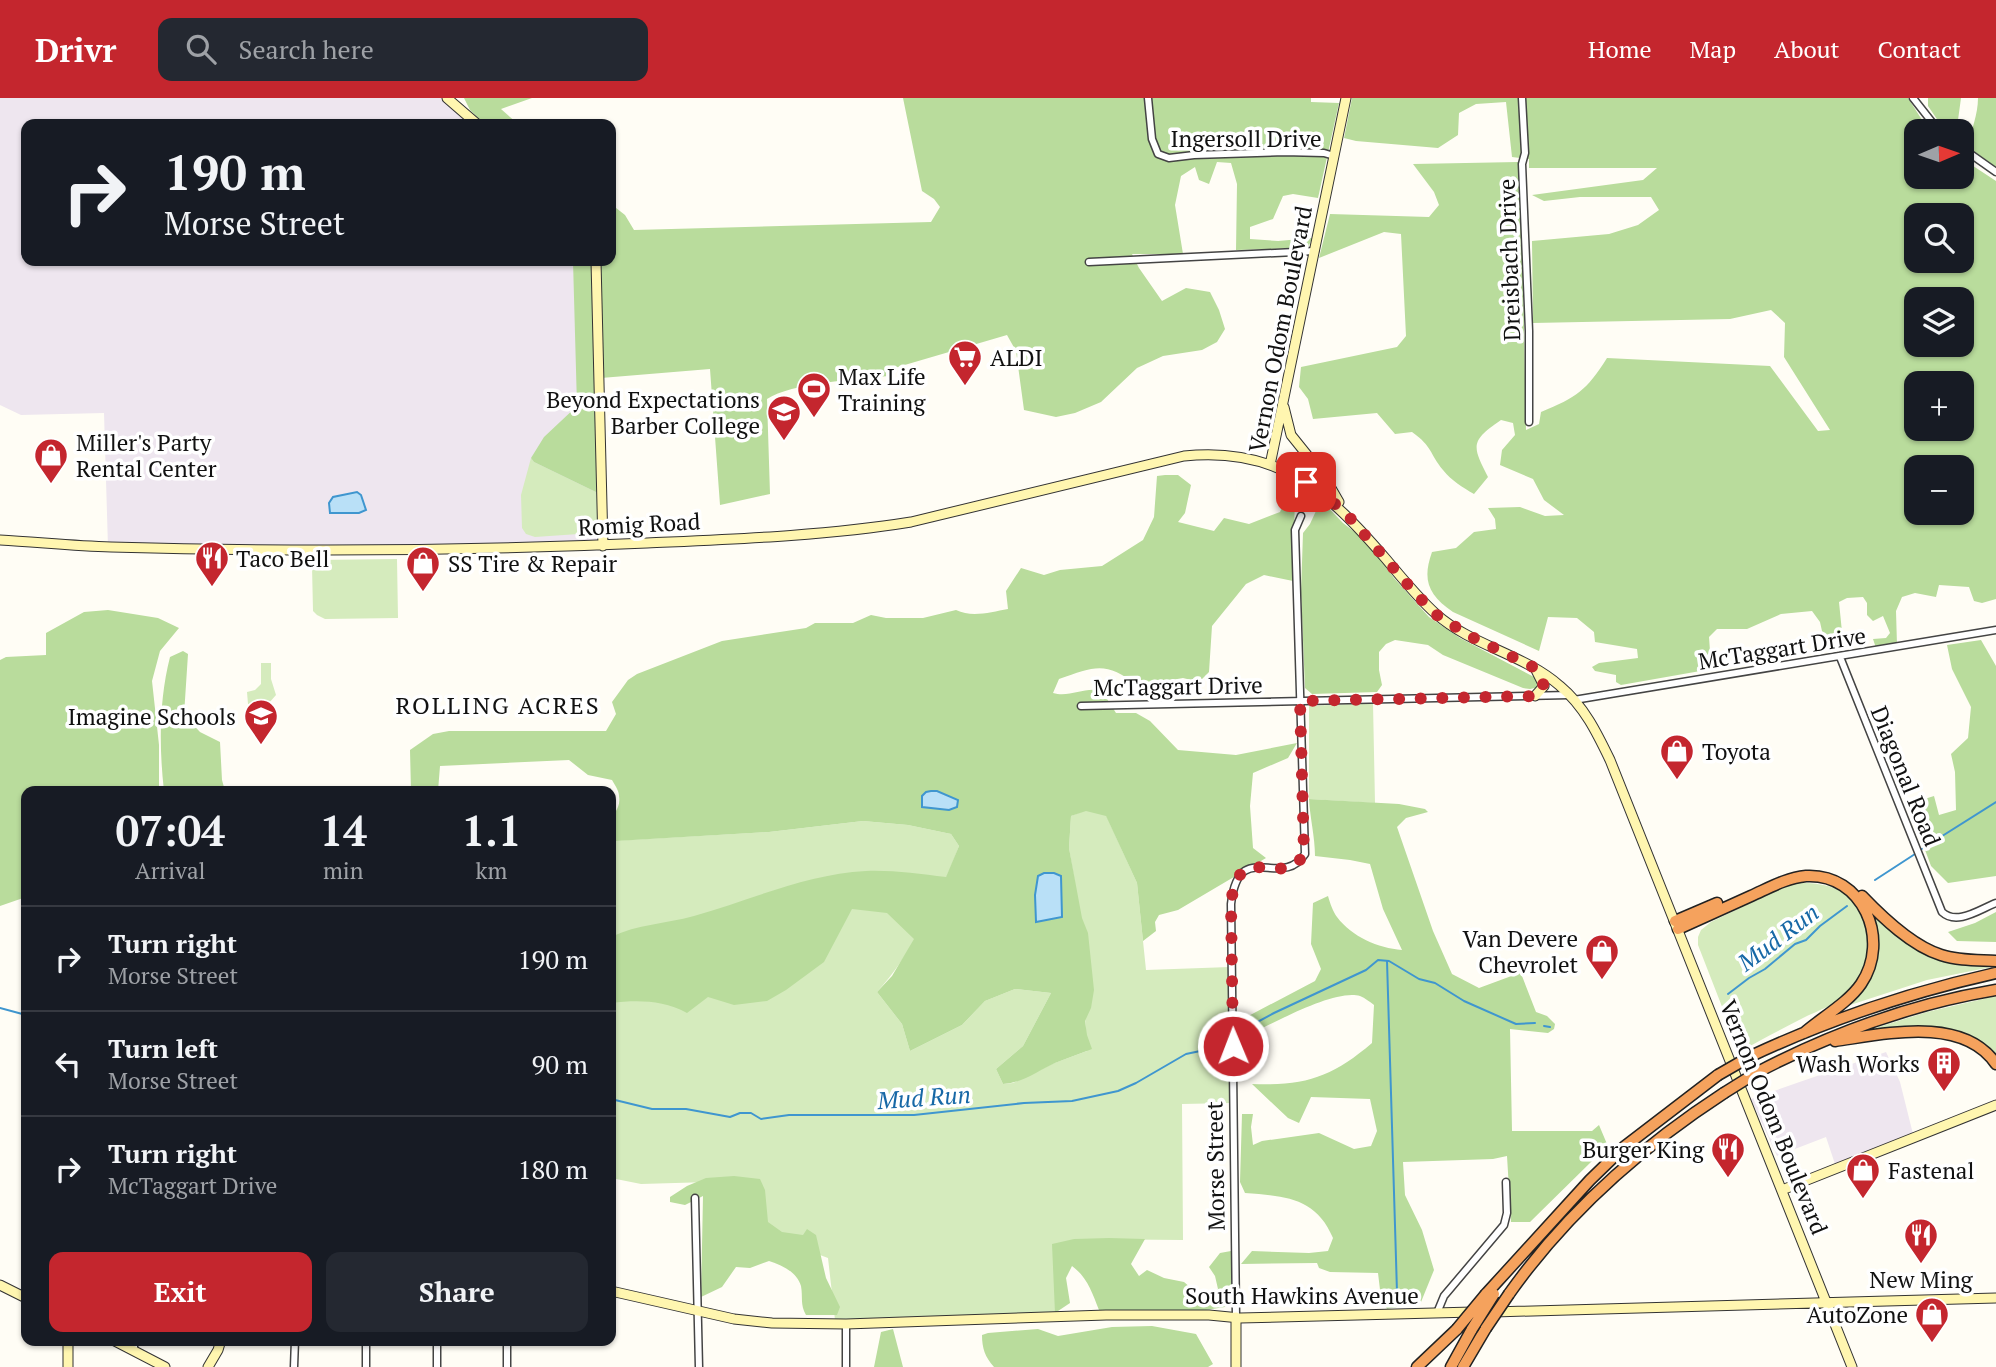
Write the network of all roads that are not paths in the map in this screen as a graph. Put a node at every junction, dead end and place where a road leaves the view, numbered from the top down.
1 (447, 98) edge
2 (1148, 98) edge
3 (1346, 98) edge
4 (1522, 98) edge
5 (1913, 98) edge
6 (471, 119) edge
7 (1930, 119) edge
8 (1334, 156) junction
9 (1974, 156) edge
10 (1996, 172) edge
11 (1315, 251) junction
12 (1089, 262) dead end
13 (596, 266) edge
14 (1283, 401) junction
15 (1530, 422) dead end
16 (1270, 465) junction
17 (1344, 511) junction
18 (1301, 516) dead end
19 (0, 540) edge
20 (603, 546) junction
21 (1996, 630) edge
22 (1840, 657) junction
23 (1535, 668) junction
24 (1535, 696) junction
25 (1572, 697) junction
26 (1300, 701) junction
27 (1081, 706) dead end
28 (1996, 903) edge
29 (1676, 925) junction
30 (1996, 961) edge
31 (1996, 973) edge
32 (1996, 990) edge
33 (1804, 1032) junction
34 (1822, 1043) junction
35 (1996, 1064) edge
36 (1996, 1105) edge
37 (1506, 1182) dead end
38 (1782, 1189) junction
39 (695, 1198) dead end
40 (0, 1284) edge
41 (616, 1292) edge
42 (1490, 1294) junction
43 (21, 1295) edge
44 (1996, 1298) edge
45 (1826, 1302) junction
46 (697, 1312) junction
47 (1437, 1313) junction
48 (1236, 1317) junction
49 (846, 1324) junction
50 (68, 1346) edge
51 (124, 1346) edge
52 (134, 1346) edge
53 (219, 1346) edge
54 (295, 1346) edge
55 (366, 1346) edge
56 (437, 1346) edge
57 (507, 1346) edge
58 (134, 1351) junction
59 (68, 1367) edge
60 (165, 1367) edge
61 (208, 1367) edge
62 (294, 1367) edge
63 (366, 1367) edge
64 (437, 1367) edge
65 (507, 1367) edge
66 (699, 1367) edge
67 (846, 1367) edge
68 (1236, 1367) edge
69 (1417, 1367) edge
70 (1451, 1367) edge
71 (1464, 1367) edge
72 (1852, 1367) edge

1 - 6 street
2 - 8 street, Ingersoll Drive
3 - 8 street, Vernon Odom Boulevard
4 - 15 street, Dreisbach Drive
5 - 7 street
8 - 11 street, Vernon Odom Boulevard
9 - 10 street
11 - 12 street
11 - 14 street, Vernon Odom Boulevard
13 - 20 street
14 - 16 street, Vernon Odom Boulevard
14 - 17 street
16 - 17 street, Vernon Odom Boulevard
16 - 20 street, Romig Road
17 - 23 street, Vernon Odom Boulevard
18 - 26 street, Morse Street
19 - 20 street, Romig Road
21 - 22 street, McTaggart Drive
22 - 25 street, McTaggart Drive
22 - 28 street, Diagonal Road
23 - 24 street
23 - 25 street, Vernon Odom Boulevard
24 - 25 street, McTaggart Drive
24 - 26 street, McTaggart Drive
25 - 29 street, Vernon Odom Boulevard
26 - 27 street, McTaggart Drive
26 - 48 street, Morse Street
29 - 30 highway
29 - 33 highway
29 - 38 street, Vernon Odom Boulevard
31 - 33 highway
32 - 34 highway
33 - 42 highway, bridge
34 - 35 highway
34 - 71 highway, bridge
36 - 38 street
37 - 47 street
38 - 45 street, Vernon Odom Boulevard
39 - 46 street
40 - 43 street
41 - 46 street, South Hawkins Avenue
42 - 69 highway, bridge
42 - 70 highway, bridge
44 - 45 street, South Hawkins Avenue
45 - 47 street, South Hawkins Avenue
45 - 72 street, Vernon Odom Boulevard
46 - 49 street, South Hawkins Avenue
46 - 66 street
47 - 48 street, South Hawkins Avenue
48 - 49 street, South Hawkins Avenue
48 - 68 street, Morse Street
49 - 67 street
50 - 59 street
51 - 58 street
52 - 58 street
53 - 61 street
54 - 62 street
55 - 63 street
56 - 64 street
57 - 65 street
58 - 60 street

